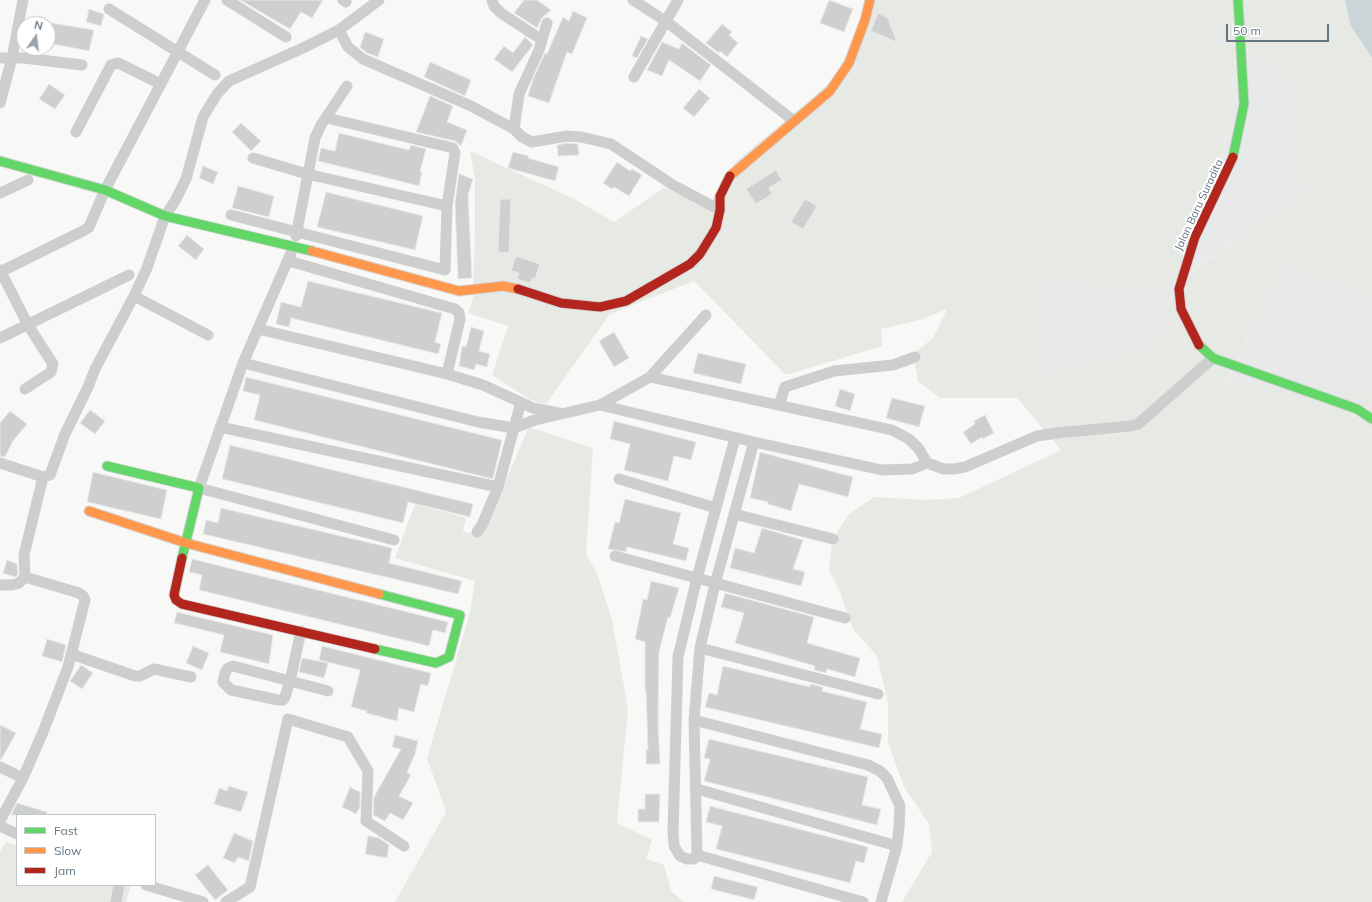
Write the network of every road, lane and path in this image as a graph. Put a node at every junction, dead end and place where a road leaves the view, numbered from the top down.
1 (23, 0) edge
2 (204, 0) edge
3 (227, 0) edge
4 (379, 0) edge
5 (492, 0) edge
6 (633, 0) edge
7 (678, 0) edge
8 (870, 0) edge
9 (1238, 0) edge
10 (109, 9) dead end
11 (667, 22) junction
12 (547, 23) dead end
13 (339, 30) junction
14 (286, 37) dead end
15 (542, 40) junction
16 (179, 51) junction
17 (0, 58) edge
18 (12, 58) junction
19 (82, 65) dead end
20 (215, 75) dead end
21 (634, 77) dead end
22 (161, 84) junction
23 (347, 86) dead end
24 (0, 103) edge
25 (326, 118) junction
26 (794, 121) junction
27 (514, 129) junction
28 (76, 132) dead end
29 (253, 158) dead end
30 (0, 161) edge
31 (307, 174) junction
32 (28, 180) dead end
33 (105, 190) junction
34 (0, 193) edge
35 (447, 206) junction
36 (720, 210) junction
37 (165, 216) junction
38 (231, 216) dead end
39 (297, 235) junction
40 (0, 271) edge
41 (129, 275) dead end
42 (134, 296) junction
43 (706, 316) dead end
44 (28, 325) junction
45 (258, 329) junction
46 (208, 335) dead end
47 (0, 338) edge
48 (915, 357) dead end
49 (1213, 358) junction
50 (243, 363) junction
51 (447, 374) junction
52 (650, 377) junction
53 (25, 389) dead end
54 (521, 402) junction
55 (600, 405) junction
56 (779, 405) junction
57 (564, 413) junction
58 (1372, 419) edge
59 (220, 427) junction
60 (514, 428) junction
61 (735, 438) junction
62 (754, 442) junction
63 (0, 463) edge
64 (928, 463) junction
65 (107, 466) dead end
66 (43, 477) junction
67 (619, 479) dead end
68 (498, 487) junction
69 (199, 488) junction
70 (716, 508) junction
71 (89, 511) dead end
72 (734, 514) junction
73 (477, 532) dead end
74 (833, 539) dead end
75 (394, 540) dead end
76 (186, 543) junction
77 (615, 556) dead end
78 (25, 577) junction
79 (697, 578) junction
80 (715, 584) junction
81 (0, 585) edge
82 (845, 618) dead end
83 (301, 631) junction
84 (700, 648) junction
85 (71, 654) junction
86 (191, 677) dead end
87 (290, 681) junction
88 (328, 691) dead end
89 (878, 694) dead end
90 (694, 720) junction
91 (0, 767) edge
92 (23, 778) junction
93 (697, 789) junction
94 (0, 821) edge
95 (0, 826) edge
96 (16, 834) edge
97 (404, 846) dead end
98 (897, 846) junction
99 (698, 855) junction
100 (119, 886) edge
101 (149, 886) edge
102 (116, 902) edge
103 (203, 902) edge
104 (226, 902) edge
105 (863, 902) edge
106 (881, 902) edge

1 - 18 street
2 - 16 street
3 - 14 street
4 - 13 street
5 - 15 street
6 - 11 street
7 - 11 street
8 - 26 street
9 - 49 street, Jalan Baru Suradita
10 - 16 street
11 - 21 street
11 - 26 street
12 - 15 street
13 - 27 street
13 - 37 street
15 - 27 street
16 - 20 street
16 - 22 street
17 - 18 street
18 - 19 street
18 - 24 street
22 - 28 street
22 - 33 street
23 - 25 street
25 - 31 street
25 - 35 street
26 - 36 street
27 - 36 street
29 - 31 street
30 - 33 street
31 - 35 street
31 - 39 street
32 - 34 street
33 - 37 street
33 - 40 street
35 - 39 street
36 - 37 street
37 - 42 street
38 - 39 street
40 - 44 street
41 - 44 street
42 - 46 street
42 - 66 street
43 - 52 street
44 - 47 street
44 - 53 street
45 - 50 street
45 - 51 street
45 - 51 street
48 - 56 street
49 - 58 street, Jalan Baru Suradita
49 - 64 street
50 - 59 street
50 - 60 street
51 - 54 street
52 - 55 street
52 - 56 street
54 - 57 street
54 - 60 street
55 - 57 street
55 - 61 street
56 - 64 street
57 - 60 street
59 - 68 street
59 - 69 street
60 - 68 street
61 - 62 street
61 - 70 street
62 - 64 street
62 - 72 street
63 - 66 street
65 - 69 street
66 - 78 street
67 - 70 street
68 - 73 street
69 - 75 street
69 - 76 street
70 - 79 street
71 - 76 street
72 - 74 street
72 - 80 street
76 - 83 street
76 - 83 street
77 - 79 street
78 - 81 street
78 - 85 street
79 - 80 street
79 - 99 street
80 - 82 street
80 - 84 street
83 - 87 street
84 - 89 street
84 - 90 street
85 - 86 street
85 - 92 street
87 - 87 street
87 - 88 street
90 - 93 street
90 - 98 street
91 - 92 street
92 - 94 street
93 - 98 street
93 - 99 street
95 - 96 street
97 - 104 street
98 - 106 street
99 - 105 street
100 - 102 street
101 - 103 street

